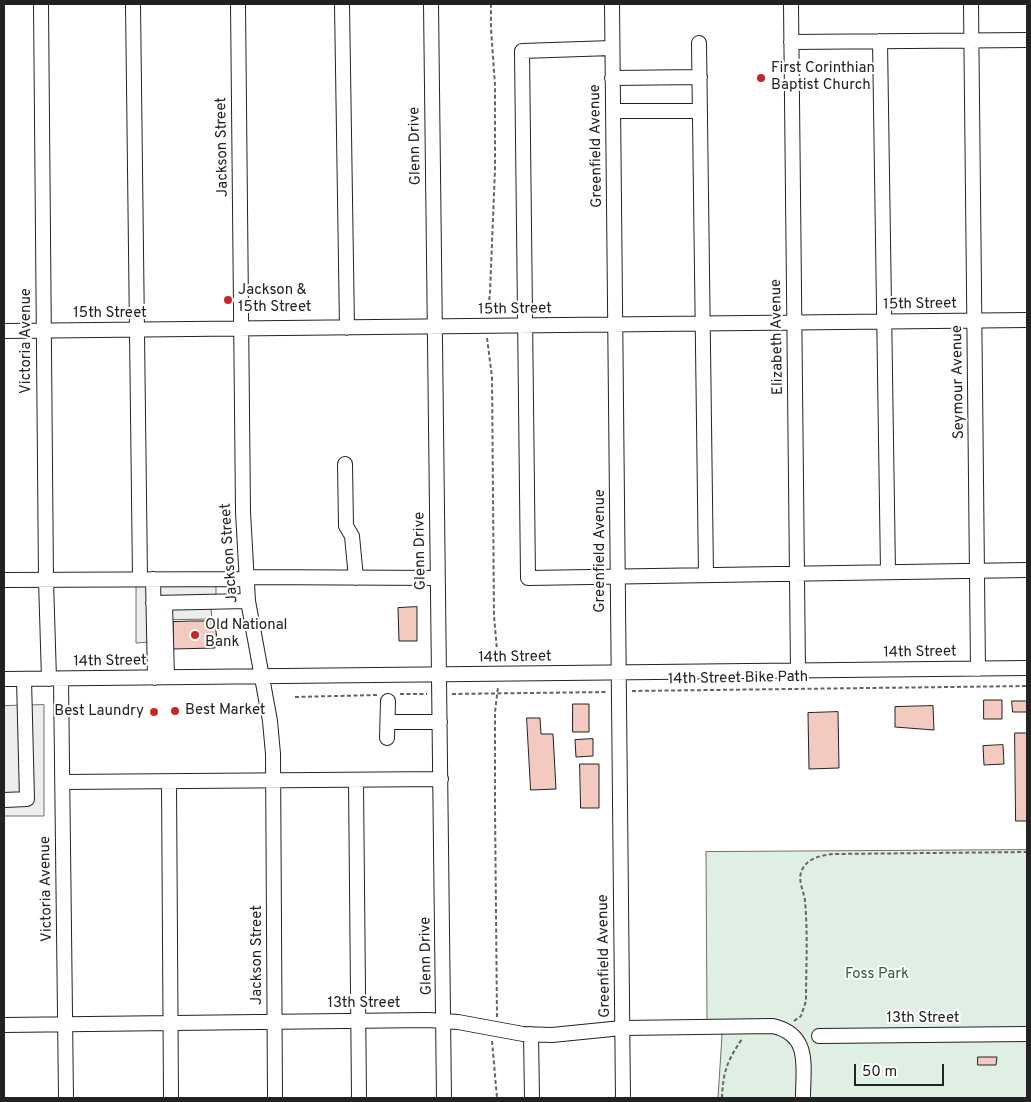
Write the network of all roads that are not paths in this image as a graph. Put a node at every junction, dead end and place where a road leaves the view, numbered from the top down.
1 (41, 4) edge
2 (133, 4) edge
3 (238, 4) edge
4 (342, 4) edge
5 (431, 4) edge
6 (612, 4) edge
7 (791, 4) edge
8 (971, 4) edge
9 (971, 40) junction
10 (1027, 40) edge
11 (880, 41) junction
12 (791, 42) junction
13 (699, 43) dead end
14 (612, 48) junction
15 (700, 77) junction
16 (612, 78) junction
17 (700, 110) junction
18 (613, 111) junction
19 (974, 320) junction
20 (1027, 320) edge
21 (884, 322) junction
22 (794, 323) junction
23 (702, 324) junction
24 (615, 325) junction
25 (525, 326) junction
26 (435, 327) junction
27 (347, 328) junction
28 (241, 329) junction
29 (44, 330) junction
30 (136, 330) junction
31 (4, 331) edge
32 (346, 464) dead end
33 (1027, 570) edge
34 (977, 571) junction
35 (888, 572) junction
36 (797, 574) junction
37 (706, 575) junction
38 (617, 576) junction
39 (146, 578) junction
40 (246, 578) junction
41 (356, 578) junction
42 (438, 578) junction
43 (4, 580) edge
44 (46, 580) junction
45 (248, 601) junction
46 (159, 603) junction
47 (1027, 668) edge
48 (978, 669) junction
49 (798, 671) junction
50 (618, 673) junction
51 (440, 675) junction
52 (262, 676) junction
53 (161, 677) junction
54 (4, 679) edge
55 (24, 679) junction
56 (55, 679) junction
57 (388, 697) road end
58 (388, 722) junction
59 (440, 722) junction
60 (387, 738) dead end
61 (441, 779) junction
62 (356, 780) junction
63 (274, 781) junction
64 (62, 782) junction
65 (169, 782) junction
66 (4, 800) edge
67 (444, 1020) junction
68 (274, 1021) junction
69 (358, 1021) junction
70 (170, 1022) junction
71 (4, 1024) edge
72 (65, 1024) junction
73 (622, 1028) junction
74 (531, 1034) junction
75 (1027, 1034) edge
76 (819, 1036) dead end
77 (66, 1098) edge
78 (171, 1098) edge
79 (275, 1098) edge
80 (359, 1098) edge
81 (444, 1098) edge
82 (532, 1098) edge
83 (623, 1098) edge
84 (804, 1098) edge

1 - 29 street, Victoria Avenue
2 - 30 street
3 - 28 street, Jackson Street
4 - 27 street
5 - 26 street, Glenn Drive
6 - 14 street, Greenfield Avenue
7 - 12 street, Elizabeth Avenue
8 - 9 street, Seymour Avenue
9 - 10 street
9 - 11 street
9 - 19 street, Seymour Avenue
11 - 12 street
11 - 21 street
12 - 22 street, Elizabeth Avenue
13 - 15 street
14 - 16 street, Greenfield Avenue
14 - 25 street
15 - 16 street
15 - 17 street
16 - 18 street, Greenfield Avenue
17 - 18 street
17 - 23 street
18 - 24 street, Greenfield Avenue
19 - 20 street, 15th Street
19 - 21 street, 15th Street
19 - 34 street, Seymour Avenue
21 - 22 street, 15th Street
21 - 35 street
22 - 23 street, 15th Street
22 - 36 street, Elizabeth Avenue
23 - 24 street, 15th Street
23 - 37 street
24 - 25 street, 15th Street
24 - 38 street, Greenfield Avenue
25 - 26 street, 15th Street
25 - 38 street
26 - 27 street, 15th Street
26 - 42 street, Glenn Drive
27 - 28 street, 15th Street
28 - 30 street, 15th Street
28 - 40 street, Jackson Street
29 - 30 street, 15th Street
29 - 31 street, 15th Street
29 - 44 street, Victoria Avenue
30 - 39 street
32 - 41 street
33 - 34 street
34 - 35 street
34 - 48 street, Seymour Avenue
35 - 36 street
36 - 37 street
36 - 49 street, Elizabeth Avenue
37 - 38 street
38 - 50 street, Greenfield Avenue
39 - 40 street
39 - 44 street
39 - 46 street
40 - 41 street
40 - 45 street, Jackson Street
41 - 42 street
42 - 51 street, Glenn Drive
43 - 44 street
44 - 56 street, Victoria Avenue
45 - 46 street
45 - 52 street, Jackson Street
46 - 53 street
47 - 48 street, 14th Street
48 - 49 street, 14th Street
49 - 50 street, 14th Street
50 - 51 street, 14th Street
50 - 73 street, Greenfield Avenue
51 - 52 street, 14th Street
51 - 59 street, Glenn Drive
52 - 53 street, 14th Street
52 - 63 street, Jackson Street
53 - 56 street, 14th Street
54 - 55 street, 14th Street
55 - 56 street, 14th Street
55 - 66 street
56 - 64 street, Victoria Avenue
57 - 58 street
58 - 59 street
58 - 60 street
59 - 61 street, Glenn Drive
61 - 62 street
61 - 67 street, Glenn Drive
62 - 63 street
62 - 69 street
63 - 65 street
63 - 68 street, Jackson Street
64 - 65 street
64 - 72 street, Victoria Avenue
65 - 70 street
67 - 69 street, 13th Street
67 - 74 street, 13th Street
67 - 81 street, Glenn Drive
68 - 69 street, 13th Street
68 - 70 street, 13th Street
68 - 79 street, Jackson Street
69 - 80 street
70 - 72 street, 13th Street
70 - 78 street
71 - 72 street, 13th Street
72 - 77 street, Victoria Avenue
73 - 74 street, 13th Street
73 - 83 street, Greenfield Avenue
73 - 84 street, 13th Street
74 - 82 street
75 - 76 street, 13th Street

